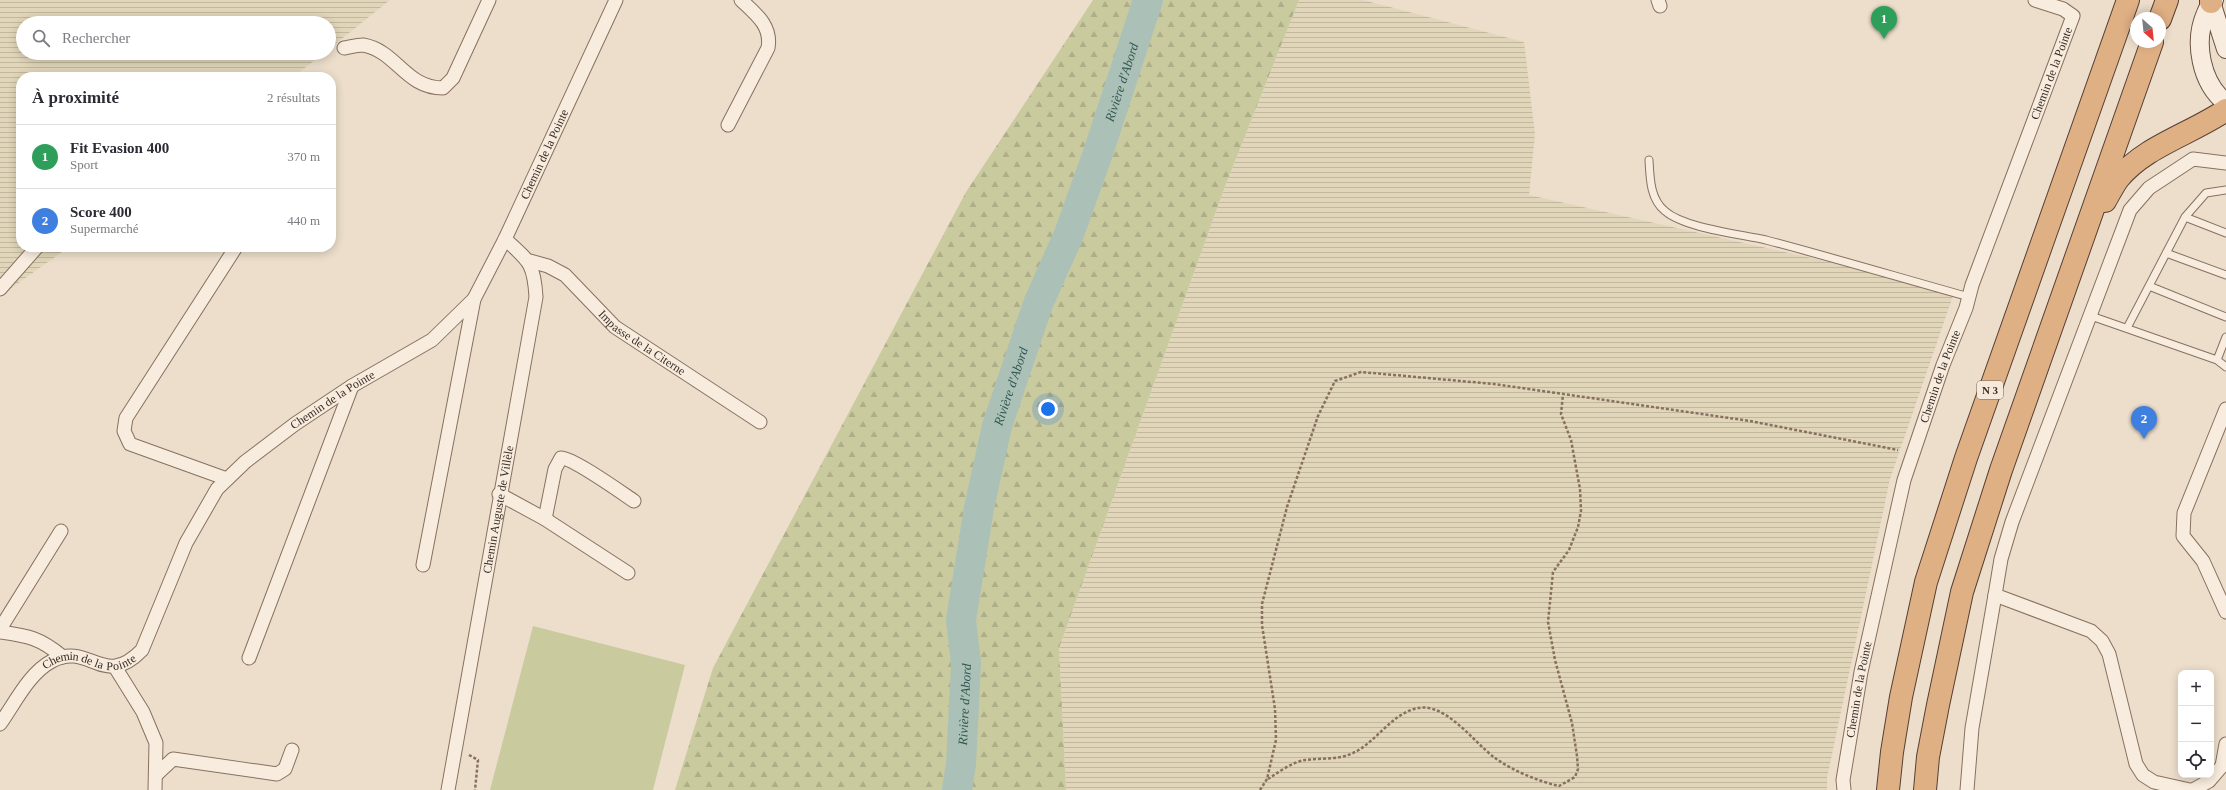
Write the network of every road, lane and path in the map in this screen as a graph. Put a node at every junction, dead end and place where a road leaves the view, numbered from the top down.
1 (489, 0) edge
2 (616, 0) edge
3 (741, 0) edge
4 (2035, 0) edge
5 (2128, 0) edge
6 (2167, 0) edge
7 (2212, 1) edge
8 (2163, 12) edge
9 (344, 48) dead end
10 (2150, 48) edge
11 (2226, 48) edge
12 (2226, 104) edge
13 (2226, 110) edge
14 (728, 125) dead end
15 (2226, 126) edge
16 (2201, 127) junction
17 (1649, 160) dead end
18 (2226, 163) edge
19 (2226, 190) edge
20 (2185, 217) junction
21 (2226, 233) edge
22 (505, 239) junction
23 (33, 252) edge
24 (233, 252) edge
25 (2166, 253) junction
26 (530, 261) junction
27 (2226, 275) edge
28 (2149, 286) junction
29 (0, 289) edge
30 (1969, 297) junction
31 (474, 299) junction
32 (2091, 316) junction
33 (2226, 317) edge
34 (2127, 328) junction
35 (2226, 337) edge
36 (2217, 360) junction
37 (2226, 367) edge
38 (352, 386) junction
39 (1562, 394) junction
40 (2226, 409) edge
41 (760, 422) dead end
42 (1913, 453) junction
43 (227, 479) junction
44 (500, 494) junction
45 (634, 501) dead end
46 (545, 520) junction
47 (61, 531) dead end
48 (1979, 541) junction
49 (423, 566) dead end
50 (628, 573) dead end
51 (1995, 595) junction
52 (2226, 612) edge
53 (0, 631) edge
54 (63, 657) junction
55 (249, 658) dead end
56 (115, 668) junction
57 (0, 724) edge
58 (2226, 744) edge
59 (292, 750) dead end
60 (454, 754) junction
61 (2224, 766) edge
62 (157, 774) junction
63 (1267, 779) junction
64 (155, 790) edge
65 (448, 790) edge
66 (475, 790) edge
67 (1260, 790) edge
68 (1844, 790) edge
69 (1888, 790) edge
70 (1925, 790) edge
71 (1967, 790) edge
72 (2190, 790) edge
73 (2193, 790) edge

1 - 9 street
2 - 22 street, Chemin de la Pointe
3 - 14 street
4 - 30 street, Chemin de la Pointe
5 - 69 highway, N 3
6 - 8 highway
7 - 11 main road
7 - 12 main road
10 - 48 highway
13 - 16 highway
15 - 16 highway
16 - 48 highway
17 - 30 lane
18 - 32 street
19 - 20 lane
20 - 21 lane
20 - 25 lane
22 - 26 street
22 - 31 street, Chemin de la Pointe
23 - 29 street
24 - 43 street
25 - 27 lane
25 - 28 lane
26 - 41 street, Impasse de la Citerne
26 - 44 street, Chemin Auguste de Villèle
28 - 33 lane
28 - 34 lane
30 - 42 street, Chemin de la Pointe
31 - 38 street, Chemin de la Pointe
31 - 49 street
32 - 34 lane
32 - 51 street
34 - 36 lane
35 - 36 lane
36 - 37 lane
38 - 43 street, Chemin de la Pointe
38 - 55 street
39 - 42 path
39 - 63 path
39 - 63 path
40 - 52 street
42 - 68 street, Chemin de la Pointe
43 - 56 street, Chemin de la Pointe
44 - 46 street
44 - 60 street, Chemin Auguste de Villèle
45 - 46 street
46 - 50 street
47 - 53 street
48 - 70 highway
51 - 71 street
51 - 72 street
53 - 54 street
54 - 56 street, Chemin de la Pointe
54 - 57 street, Chemin de la Pointe
56 - 62 street
58 - 61 street
59 - 62 street
60 - 65 street, Chemin Auguste de Villèle
60 - 66 path
61 - 73 street
62 - 64 street
63 - 67 path

